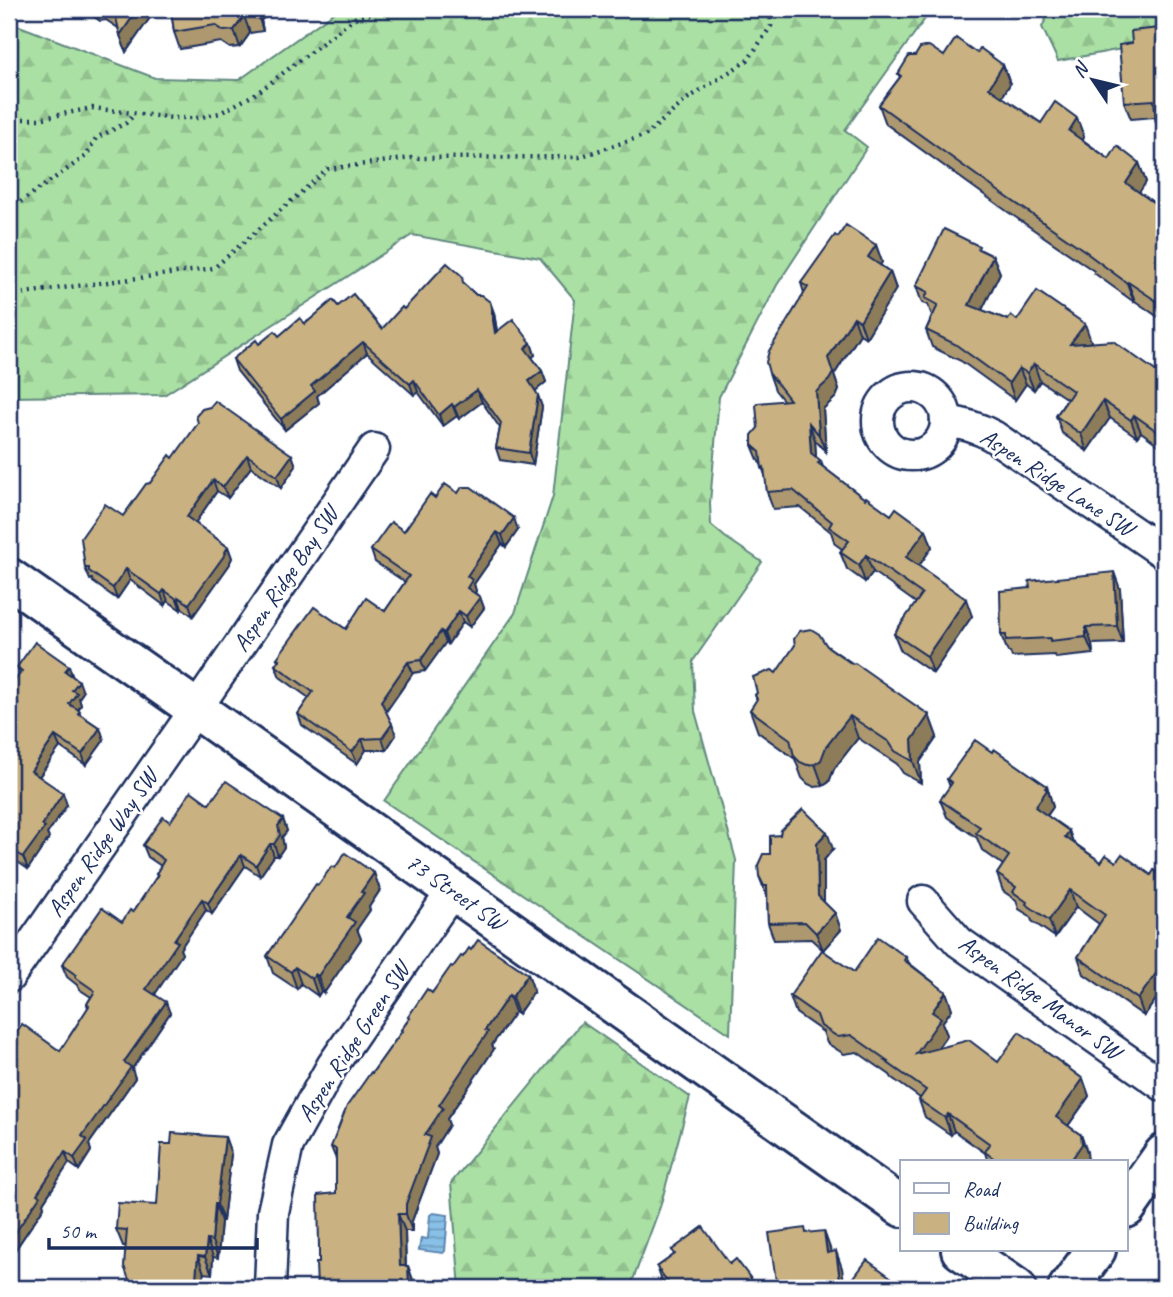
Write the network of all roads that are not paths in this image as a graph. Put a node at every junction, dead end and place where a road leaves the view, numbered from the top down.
1 (946, 421) dead end
2 (374, 449) dead end
3 (1164, 553) edge
4 (9, 579) edge
5 (196, 709) junction
6 (453, 890) junction
7 (923, 901) dead end
8 (9, 977) edge
9 (1164, 1086) edge
10 (1164, 1154) edge
11 (1128, 1205) edge
12 (900, 1207) edge
13 (964, 1252) edge
14 (1095, 1252) edge
15 (270, 1288) edge
16 (1016, 1288) edge
17 (1068, 1288) edge

1 - 3 street, Aspen Ridge Lane SW
2 - 5 street, Aspen Ridge Bay SW
4 - 5 street, 73 Street SW
5 - 6 street, 73 Street SW
5 - 8 street, Aspen Ridge Way SW
6 - 12 street, 73 Street SW
6 - 15 street, Aspen Ridge Green SW
7 - 9 street, Aspen Ridge Manor SW
10 - 11 street
13 - 16 street
14 - 17 street

